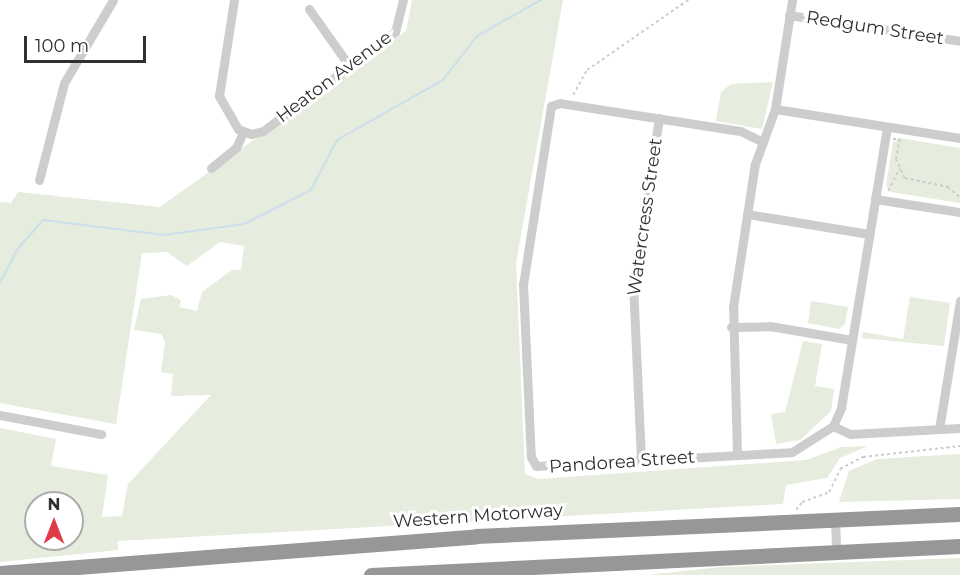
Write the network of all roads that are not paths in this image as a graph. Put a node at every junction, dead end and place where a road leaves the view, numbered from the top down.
1 (113, 0) edge
2 (234, 0) edge
3 (404, 0) edge
4 (792, 0) edge
5 (309, 9) dead end
6 (789, 15) junction
7 (960, 41) edge
8 (350, 67) junction
9 (775, 109) junction
10 (658, 118) junction
11 (887, 126) junction
12 (243, 132) junction
13 (960, 138) edge
14 (763, 142) junction
15 (211, 168) dead end
16 (39, 180) dead end
17 (875, 199) junction
18 (960, 212) edge
19 (747, 214) junction
20 (868, 234) junction
21 (960, 301) edge
22 (731, 327) junction
23 (852, 340) junction
24 (0, 415) edge
25 (833, 426) junction
26 (960, 428) edge
27 (939, 429) junction
28 (101, 434) dead end
29 (737, 455) junction
30 (641, 460) junction
31 (960, 513) edge
32 (835, 518) junction
33 (960, 546) edge
34 (836, 550) junction
35 (0, 573) edge
36 (371, 575) edge

1 - 16 street
2 - 12 street
3 - 8 street, Heaton Avenue
4 - 6 street
5 - 8 street
6 - 7 street, Redgum Street
6 - 9 street
8 - 12 street, Heaton Avenue
9 - 11 street
9 - 14 street
10 - 14 street
10 - 30 street, Watercress Street
10 - 30 street, Pandorea Street
11 - 13 street
11 - 17 street
12 - 15 street
14 - 19 street
17 - 18 street
17 - 20 street
19 - 20 street
19 - 22 street
20 - 23 street
21 - 27 street
22 - 23 street
22 - 29 street
23 - 25 street
24 - 28 street
25 - 27 street
25 - 29 street, Pandorea Street
26 - 27 street
29 - 30 street, Pandorea Street
31 - 32 highway, Western Motorway
32 - 34 street
32 - 35 highway, Western Motorway
33 - 34 highway
34 - 36 highway

